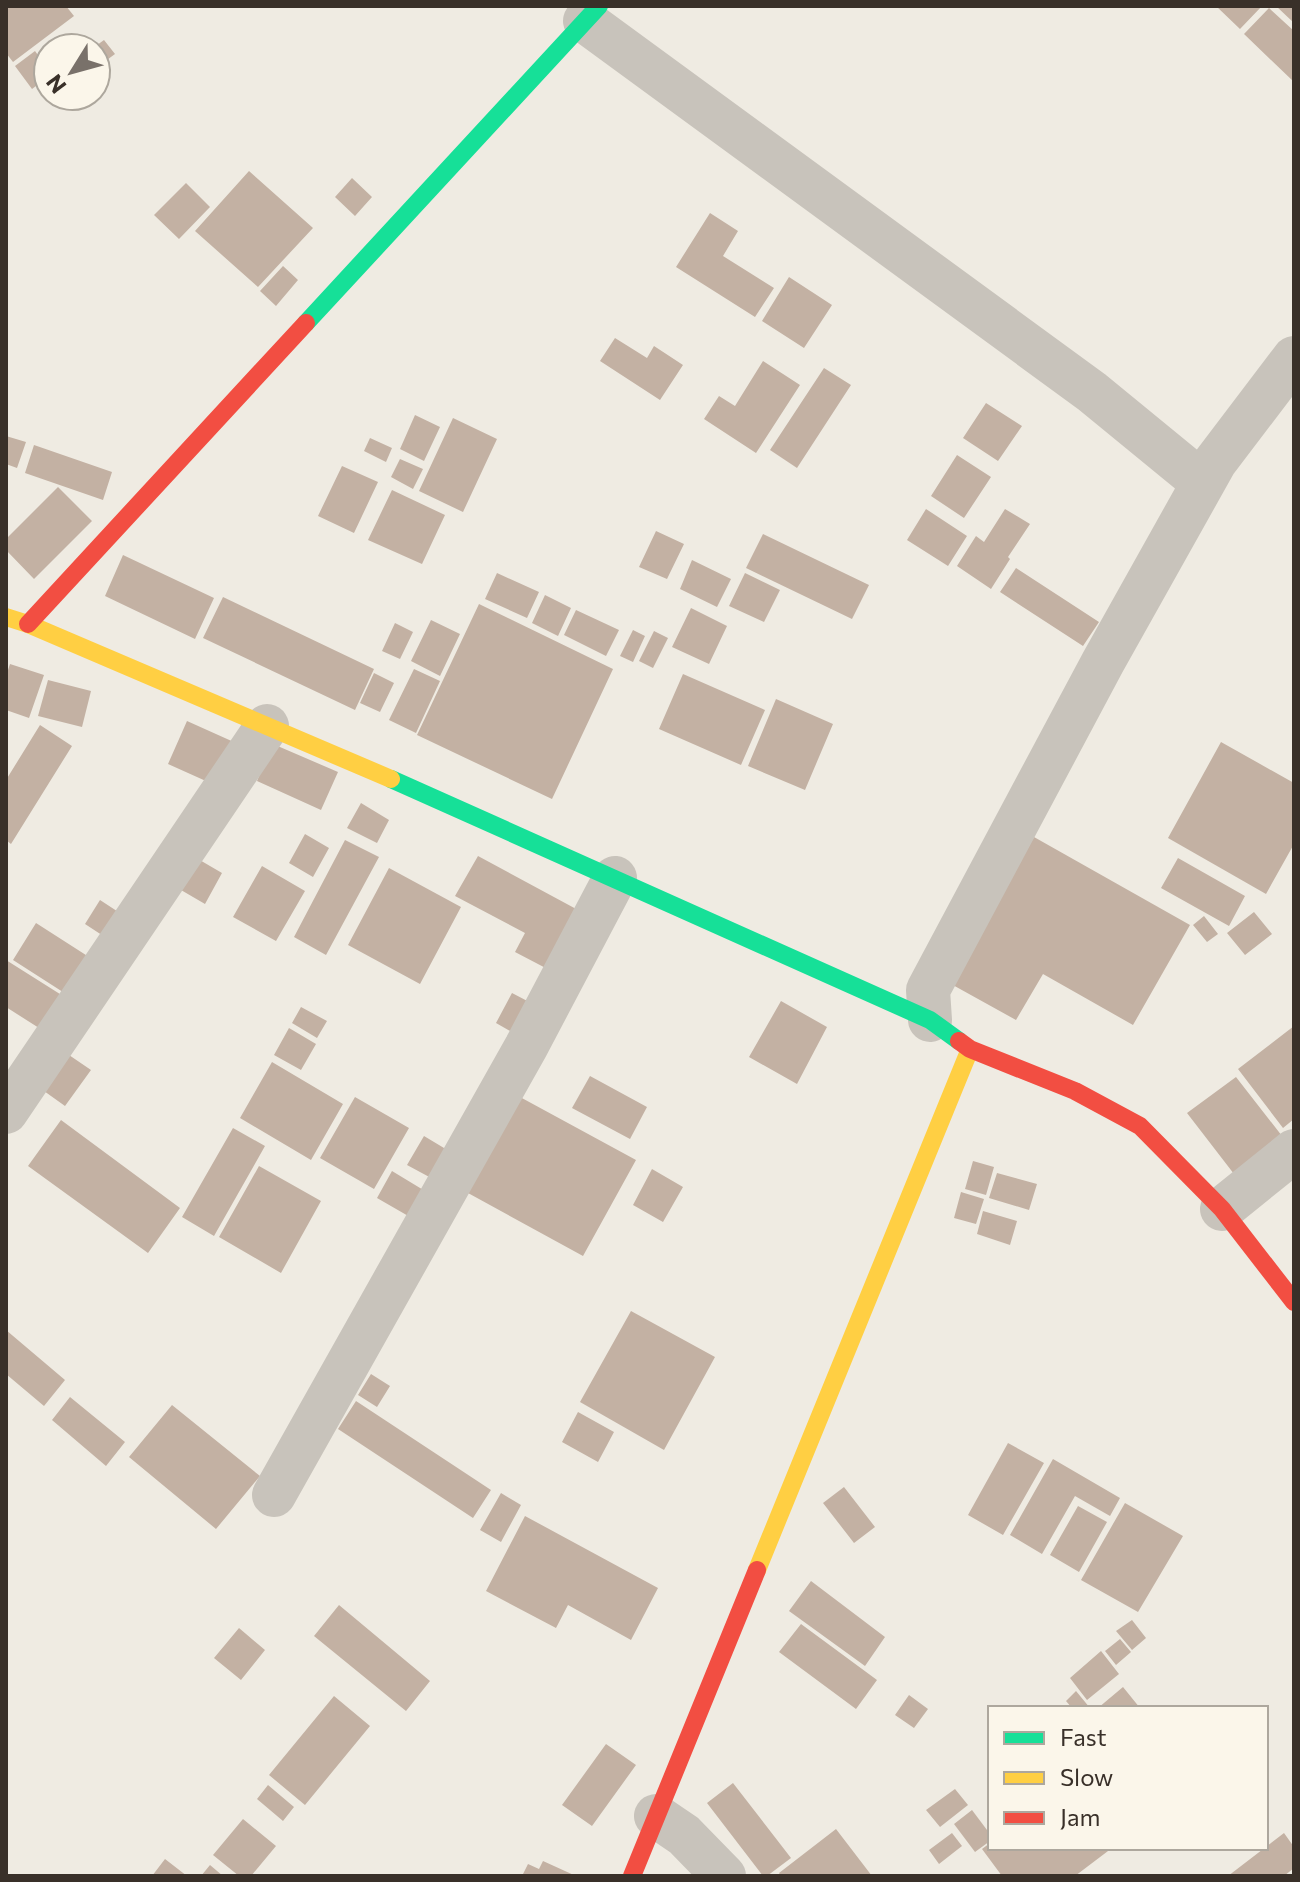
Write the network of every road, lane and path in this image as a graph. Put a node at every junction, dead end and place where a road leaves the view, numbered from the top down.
1 (592, 14) edge
2 (1294, 358) edge
3 (1203, 483) junction
4 (6, 617) edge
5 (28, 624) junction
6 (267, 726) junction
7 (615, 878) junction
8 (930, 1020) junction
9 (970, 1049) junction
10 (6, 1112) edge
11 (1294, 1151) edge
12 (1222, 1209) junction
13 (1294, 1302) edge
14 (274, 1495) dead end
15 (656, 1816) junction
16 (632, 1876) edge
17 (724, 1876) edge

1 - 3 street
1 - 5 street
2 - 3 street
3 - 8 street
4 - 5 street
5 - 6 street
6 - 7 street
6 - 10 street
7 - 8 street
7 - 14 street
8 - 9 street
9 - 12 street
9 - 15 street
11 - 12 street
12 - 13 street
15 - 16 street
15 - 17 street

